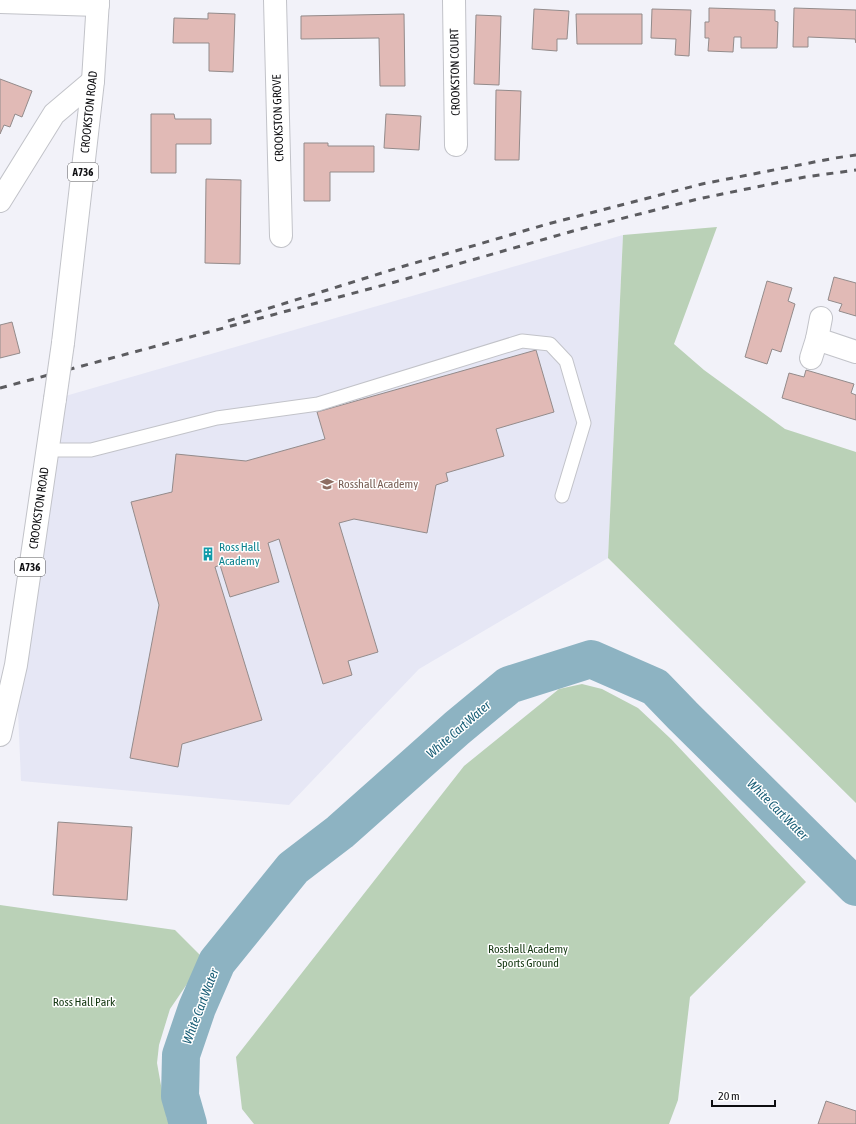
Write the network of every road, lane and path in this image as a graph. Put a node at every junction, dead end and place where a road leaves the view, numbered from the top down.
1 (275, 0) edge
2 (454, 0) edge
3 (0, 2) edge
4 (98, 2) edge
5 (93, 81) junction
6 (456, 145) dead end
7 (0, 201) edge
8 (281, 236) dead end
9 (821, 318) dead end
10 (856, 352) edge
11 (47, 450) junction
12 (562, 496) dead end
13 (0, 735) edge

1 - 8 main road, CROOKSTON GROVE
2 - 6 main road, CROOKSTON COURT
3 - 4 main road
4 - 5 main road, CROOKSTON ROAD / A736
5 - 7 main road
5 - 11 main road, CROOKSTON ROAD / A736, bridge
9 - 10 main road
11 - 12 lane
11 - 13 main road, CROOKSTON ROAD / A736

